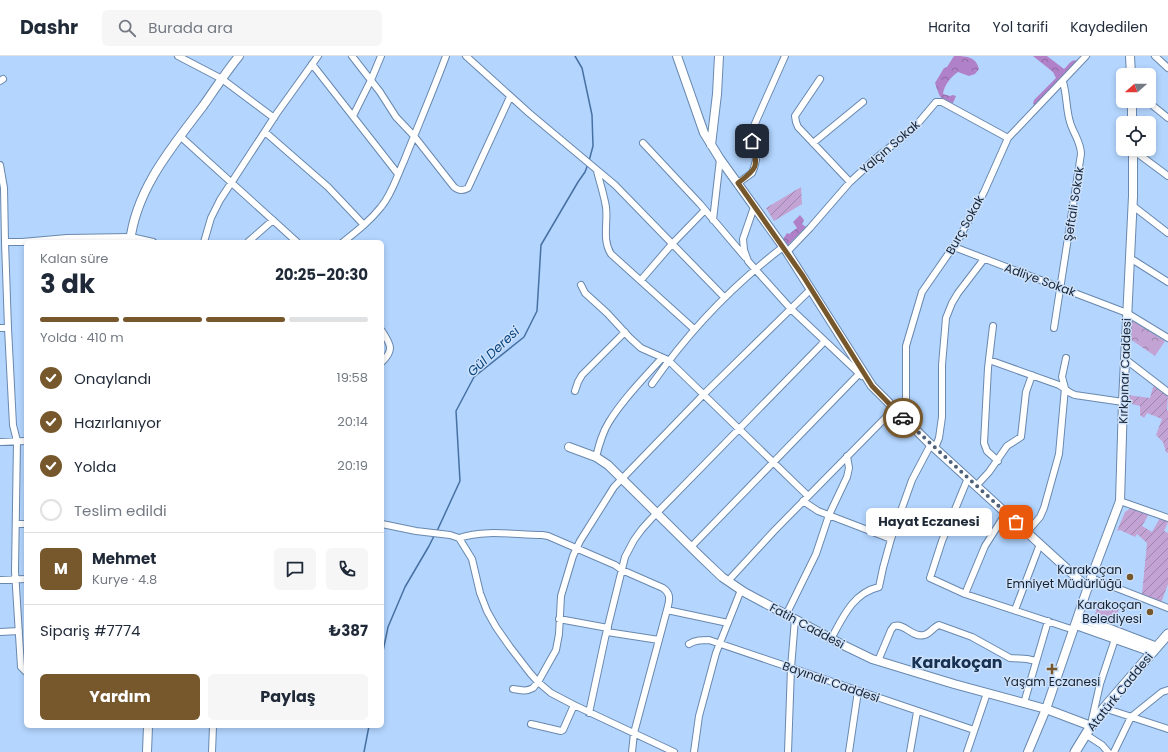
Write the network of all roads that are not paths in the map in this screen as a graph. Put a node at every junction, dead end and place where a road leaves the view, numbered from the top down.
1 (178, 56) edge
2 (238, 56) edge
3 (318, 56) edge
4 (352, 56) edge
5 (381, 56) edge
6 (446, 56) edge
7 (466, 56) edge
8 (677, 56) edge
9 (719, 56) edge
10 (785, 56) edge
11 (1086, 56) edge
12 (1130, 56) edge
13 (1155, 56) edge
14 (312, 64) junction
15 (1131, 68) edge
16 (1168, 68) edge
17 (222, 79) junction
18 (820, 79) dead end
19 (371, 80) junction
20 (1063, 82) junction
21 (510, 97) junction
22 (863, 102) dead end
23 (1156, 108) edge
24 (353, 116) junction
25 (274, 118) junction
26 (1168, 118) edge
27 (265, 132) junction
28 (180, 136) junction
29 (414, 136) junction
30 (1008, 138) junction
31 (643, 143) dead end
32 (813, 143) junction
33 (712, 145) junction
34 (1133, 156) edge
35 (1142, 156) edge
36 (720, 159) junction
37 (0, 165) edge
38 (596, 169) junction
39 (398, 174) junction
40 (1168, 176) edge
41 (231, 182) junction
42 (850, 182) junction
43 (738, 183) junction
44 (1133, 206) junction
45 (754, 207) junction
46 (705, 210) junction
47 (273, 220) junction
48 (714, 220) junction
49 (364, 225) junction
50 (1168, 233) edge
51 (67, 240) edge
52 (130, 240) edge
53 (205, 240) edge
54 (250, 240) edge
55 (295, 240) edge
56 (345, 240) edge
57 (5, 242) junction
58 (24, 242) edge
59 (672, 244) junction
60 (954, 247) junction
61 (785, 249) junction
62 (1130, 258) junction
63 (984, 259) junction
64 (748, 261) junction
65 (754, 269) junction
66 (641, 280) junction
67 (1168, 282) edge
68 (581, 285) dead end
69 (1060, 288) junction
70 (811, 289) junction
71 (724, 297) junction
72 (791, 308) junction
73 (1127, 313) junction
74 (993, 326) dead end
75 (0, 328) edge
76 (8, 328) junction
77 (1054, 328) dead end
78 (694, 329) junction
79 (625, 332) junction
80 (384, 334) edge
81 (1168, 338) edge
82 (825, 341) junction
83 (1066, 358) dead end
84 (665, 359) junction
85 (1125, 359) junction
86 (384, 360) edge
87 (989, 360) junction
88 (860, 374) junction
89 (1032, 375) junction
90 (652, 384) dead end
91 (872, 386) junction
92 (1065, 388) junction
93 (575, 391) dead end
94 (1168, 392) edge
95 (704, 394) junction
96 (1123, 402) junction
97 (894, 409) junction
98 (906, 420) junction
99 (739, 428) junction
100 (17, 441) junction
101 (24, 441) edge
102 (0, 442) edge
103 (933, 446) junction
104 (569, 447) dead end
105 (847, 456) junction
106 (596, 457) junction
107 (998, 461) junction
108 (774, 462) junction
109 (968, 478) junction
110 (622, 479) junction
111 (976, 486) junction
112 (806, 498) junction
113 (1120, 501) junction
114 (1006, 513) junction
115 (657, 514) junction
116 (829, 515) junction
117 (1168, 518) edge
118 (16, 524) junction
119 (24, 524) edge
120 (384, 524) edge
121 (1027, 532) junction
122 (459, 538) junction
123 (891, 539) junction
124 (1040, 544) junction
125 (691, 547) junction
126 (577, 549) junction
127 (622, 570) junction
128 (1091, 578) junction
129 (16, 579) junction
130 (24, 579) edge
131 (0, 580) edge
132 (728, 581) junction
133 (1088, 588) junction
134 (741, 590) junction
135 (966, 594) junction
136 (1168, 608) edge
137 (667, 610) junction
138 (1016, 610) junction
139 (786, 614) junction
140 (559, 619) junction
141 (795, 619) junction
142 (1048, 621) junction
143 (728, 623) junction
144 (1076, 624) junction
145 (607, 630) junction
146 (19, 631) junction
147 (0, 632) edge
148 (1167, 638) edge
149 (831, 639) junction
150 (1115, 639) junction
151 (659, 640) junction
152 (689, 644) dead end
153 (719, 644) junction
154 (1154, 649) junction
155 (878, 661) junction
156 (1036, 661) junction
157 (791, 668) junction
158 (24, 670) edge
159 (538, 682) junction
160 (513, 689) dead end
161 (1168, 690) edge
162 (858, 691) junction
163 (987, 693) junction
164 (1024, 703) junction
165 (574, 705) junction
166 (1104, 708) junction
167 (1046, 709) junction
168 (917, 712) junction
169 (589, 713) junction
170 (1130, 717) junction
171 (531, 724) dead end
172 (1091, 726) junction
173 (148, 728) edge
174 (213, 728) edge
175 (1168, 729) edge
176 (974, 730) junction
177 (634, 733) junction
178 (1086, 734) junction
179 (148, 752) edge
180 (212, 752) edge
181 (632, 752) edge
182 (674, 752) edge
183 (694, 752) edge
184 (788, 752) edge
185 (849, 752) edge
186 (910, 752) edge
187 (967, 752) edge
188 (1028, 752) edge
189 (1075, 752) edge
190 (1108, 752) edge
191 (1114, 752) edge

1 - 17 street
2 - 17 street
3 - 14 street
4 - 19 street
5 - 19 street
6 - 29 street
7 - 21 street
8 - 33 street
9 - 33 street
10 - 43 street
11 - 20 street, Burç Sokak
12 - 15 street
13 - 16 street
14 - 24 street
14 - 25 street
17 - 25 street
17 - 28 street
18 - 32 street
19 - 24 street
19 - 29 street
20 - 30 street, Burç Sokak
20 - 69 street, Şeftali Sokak
21 - 29 street
21 - 38 street
22 - 32 street
23 - 26 street
24 - 39 street
25 - 27 street
27 - 41 street
27 - 49 street
28 - 41 street
28 - 52 street
29 - 39 street
30 - 42 street, Yalçın Sokak
30 - 60 street, Burç Sokak
31 - 46 street
32 - 42 street
33 - 36 street
34 - 44 street, Kırkpınar Caddesi
35 - 40 street
36 - 43 street
36 - 48 street
37 - 57 street
38 - 59 street
38 - 66 street
39 - 49 street
41 - 47 street
41 - 53 street
42 - 61 street, Yalçın Sokak
43 - 45 street
44 - 50 street
44 - 62 street, Kırkpınar Caddesi
45 - 61 street
45 - 64 street
46 - 48 street
46 - 59 street
47 - 54 street
47 - 55 street
48 - 64 street
49 - 56 street
51 - 52 street
57 - 58 street
57 - 76 street
59 - 66 street
59 - 71 street
60 - 63 street, Adliye Sokak
60 - 98 street, Burç Sokak
61 - 65 street, Yalçın Sokak
61 - 70 street
62 - 67 street
62 - 73 street, Kırkpınar Caddesi
63 - 69 street, Adliye Sokak
63 - 103 street
64 - 65 street
65 - 71 street, Yalçın Sokak
65 - 72 street
66 - 78 street
68 - 79 street
69 - 73 street, Adliye Sokak
69 - 77 street, Şeftali Sokak
70 - 72 street
70 - 91 street
71 - 78 street, Yalçın Sokak
72 - 82 street
72 - 95 street
73 - 81 street, Adliye Sokak
73 - 85 street, Kırkpınar Caddesi
74 - 87 street
75 - 76 street
76 - 100 street
78 - 84 street, Yalçın Sokak
79 - 84 street
79 - 93 street
80 - 86 street
82 - 88 street
82 - 99 street
83 - 92 street
84 - 90 street
84 - 95 street
84 - 106 street
85 - 94 street
85 - 96 street, Kırkpınar Caddesi
87 - 89 street
87 - 107 street
88 - 91 street
88 - 108 street
89 - 92 street
89 - 107 street
91 - 97 street
92 - 96 street
92 - 121 street
95 - 99 street
95 - 110 street
96 - 113 street, Kırkpınar Caddesi
97 - 98 street
97 - 105 street
98 - 103 street
99 - 108 street
99 - 115 street
100 - 101 street
100 - 102 street
100 - 118 street
103 - 109 street
103 - 123 street
104 - 106 street, Fatih Caddesi
105 - 112 street
105 - 116 street
106 - 110 street, Fatih Caddesi
107 - 111 street
108 - 112 street
108 - 125 street
109 - 111 street
109 - 135 street
110 - 115 street, Fatih Caddesi
110 - 126 street
111 - 114 street
112 - 116 street
112 - 132 street
113 - 117 street
113 - 128 street, Kırkpınar Caddesi
114 - 121 street
114 - 135 street
115 - 125 street, Fatih Caddesi
115 - 127 street
116 - 123 street
116 - 139 street
118 - 119 street
118 - 129 street
120 - 122 street
121 - 124 street
122 - 126 street
122 - 159 street
123 - 149 street
124 - 133 street
124 - 138 street
125 - 132 street, Fatih Caddesi
126 - 127 street
126 - 140 street
127 - 137 street
127 - 145 street
128 - 133 street, Kırkpınar Caddesi
128 - 136 street
129 - 130 street
129 - 131 street
129 - 146 street
132 - 134 street, Fatih Caddesi
133 - 144 street, Kırkpınar Caddesi
134 - 139 street, Fatih Caddesi
134 - 143 street
135 - 138 street
137 - 143 street
137 - 151 street
138 - 142 street
139 - 141 street, Fatih Caddesi
140 - 145 street
140 - 159 street
141 - 149 street, Fatih Caddesi
141 - 157 street
142 - 144 street
142 - 156 street
143 - 153 street
144 - 150 street
144 - 154 street
144 - 167 street, Kırkpınar Caddesi
145 - 151 street
145 - 169 street
146 - 147 street
146 - 158 street
148 - 154 main road, Atatürk Caddesi
149 - 155 street, Fatih Caddesi
150 - 154 street
150 - 172 street
151 - 177 street
152 - 153 street, Bayındır Caddesi
153 - 157 street, Bayındır Caddesi
153 - 183 street
154 - 166 main road, Atatürk Caddesi
155 - 156 street
155 - 163 street, Fatih Caddesi
156 - 164 street
157 - 162 street, Bayındır Caddesi
157 - 184 street
159 - 160 street
159 - 165 street
161 - 170 street
162 - 168 street, Bayındır Caddesi
162 - 185 street
163 - 164 street, Fatih Caddesi
163 - 176 street
164 - 167 street, Fatih Caddesi
165 - 169 street
165 - 171 street
166 - 170 street
166 - 172 main road, Atatürk Caddesi
167 - 172 street, Fatih Caddesi
167 - 188 street, Kırkpınar Caddesi
168 - 176 street, Bayındır Caddesi
168 - 186 street
169 - 177 street
170 - 175 street
170 - 191 street
172 - 178 main road, Atatürk Caddesi
173 - 179 street
174 - 180 street
176 - 187 street
177 - 181 street
177 - 182 street
178 - 189 main road, Atatürk Caddesi
178 - 190 street

